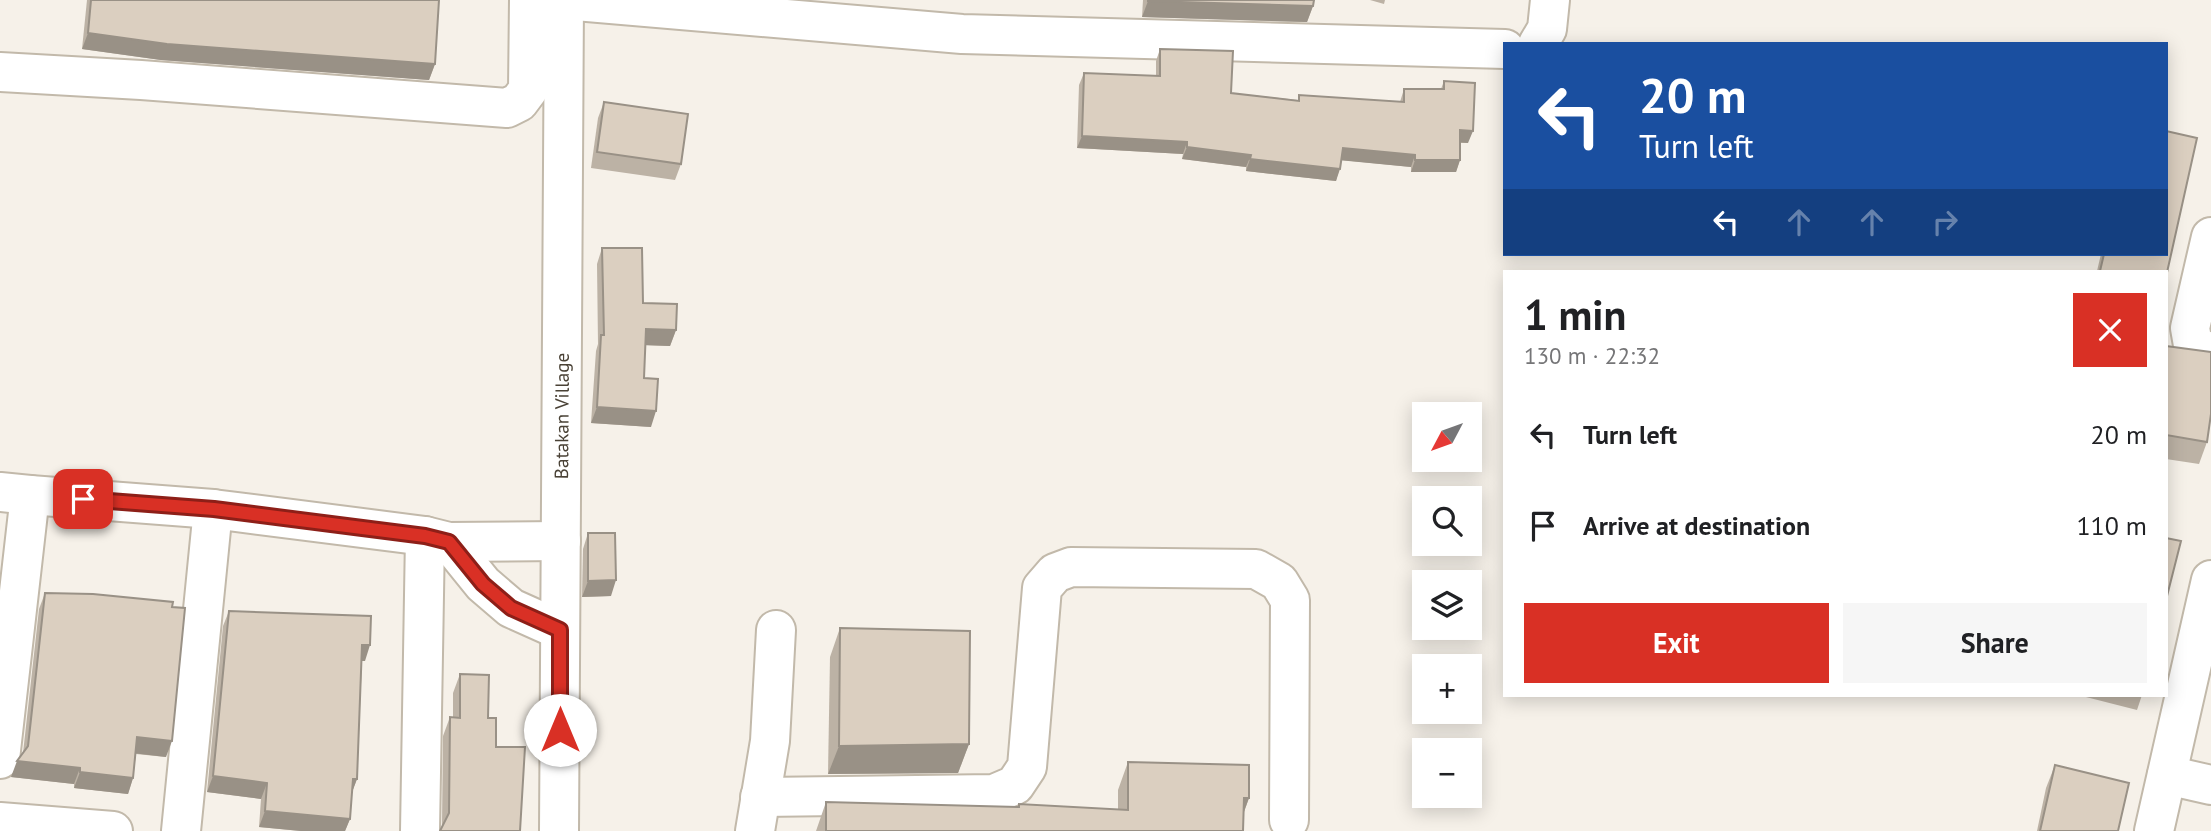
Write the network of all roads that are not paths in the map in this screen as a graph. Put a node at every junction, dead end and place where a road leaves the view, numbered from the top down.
1 (529, 0) edge
2 (564, 0) edge
3 (1550, 0) edge
4 (1539, 42) edge
5 (1503, 49) edge
6 (0, 72) edge
7 (2211, 237) edge
8 (2211, 354) edge
9 (15, 493) edge
10 (214, 509) junction
11 (437, 539) junction
12 (561, 541) junction
13 (2208, 605) edge
14 (560, 630) junction
15 (776, 630) dead end
16 (0, 759) edge
17 (2167, 775) junction
18 (2211, 785) edge
19 (757, 814) edge
20 (1289, 820) dead end
21 (0, 822) edge
22 (113, 831) edge
23 (181, 831) edge
24 (420, 831) edge
25 (559, 831) edge
26 (2154, 831) edge

1 - 6 street
2 - 5 street
2 - 12 street, Batakan Village
3 - 4 street
7 - 8 street
9 - 10 street
9 - 16 street
10 - 11 street
10 - 23 street
11 - 12 street
11 - 14 street
11 - 24 street
12 - 14 street, Batakan Village
13 - 17 street
14 - 25 street, Batakan Village
15 - 19 street
17 - 18 street
17 - 26 street
19 - 20 street
21 - 22 street

